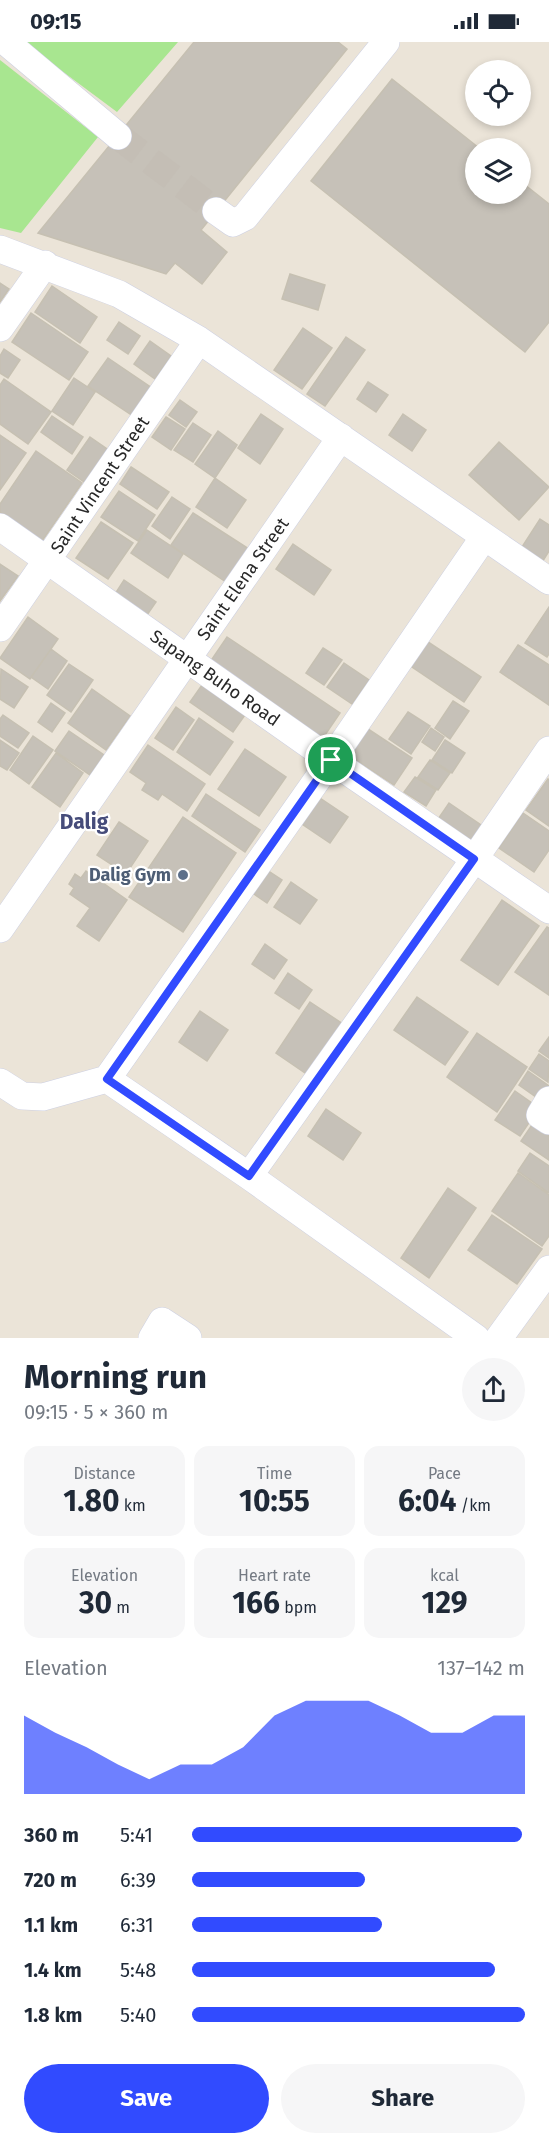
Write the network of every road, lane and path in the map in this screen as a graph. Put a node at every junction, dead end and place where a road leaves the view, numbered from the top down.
1 (6, 42) edge
2 (386, 42) edge
3 (118, 136) tunnel mouth
4 (216, 211) tunnel mouth
5 (0, 249) edge
6 (45, 264) junction
7 (0, 328) edge
8 (199, 340) junction
9 (341, 437) junction
10 (0, 527) edge
11 (484, 537) junction
12 (48, 560) junction
13 (549, 581) edge
14 (0, 628) edge
15 (188, 658) junction
16 (549, 750) edge
17 (331, 760) junction
18 (474, 859) junction
19 (549, 910) edge
20 (0, 929) edge
21 (107, 1079) junction
22 (0, 1082) edge
23 (549, 1100) edge
24 (549, 1121) edge
25 (249, 1176) junction
26 (549, 1269) edge
27 (152, 1338) edge
28 (188, 1338) edge
29 (476, 1338) edge
30 (499, 1338) edge

1 - 3 street
2 - 4 street
5 - 6 street
6 - 7 street
6 - 8 street
8 - 9 street
8 - 12 street, Saint Vincent Street
9 - 11 street
9 - 15 street, Saint Elena Street
10 - 12 street, Sapang Buho Road
11 - 13 street
11 - 17 street
12 - 14 street, Saint Vincent Street
12 - 15 street, Sapang Buho Road
15 - 17 street, Sapang Buho Road
15 - 20 street, Saint Elena Street
16 - 18 street
17 - 18 street, Sapang Buho Road
17 - 21 street
18 - 19 street, Sapang Buho Road
18 - 25 street
21 - 22 street
21 - 25 street
23 - 24 street
25 - 29 street
26 - 30 street
27 - 28 street

